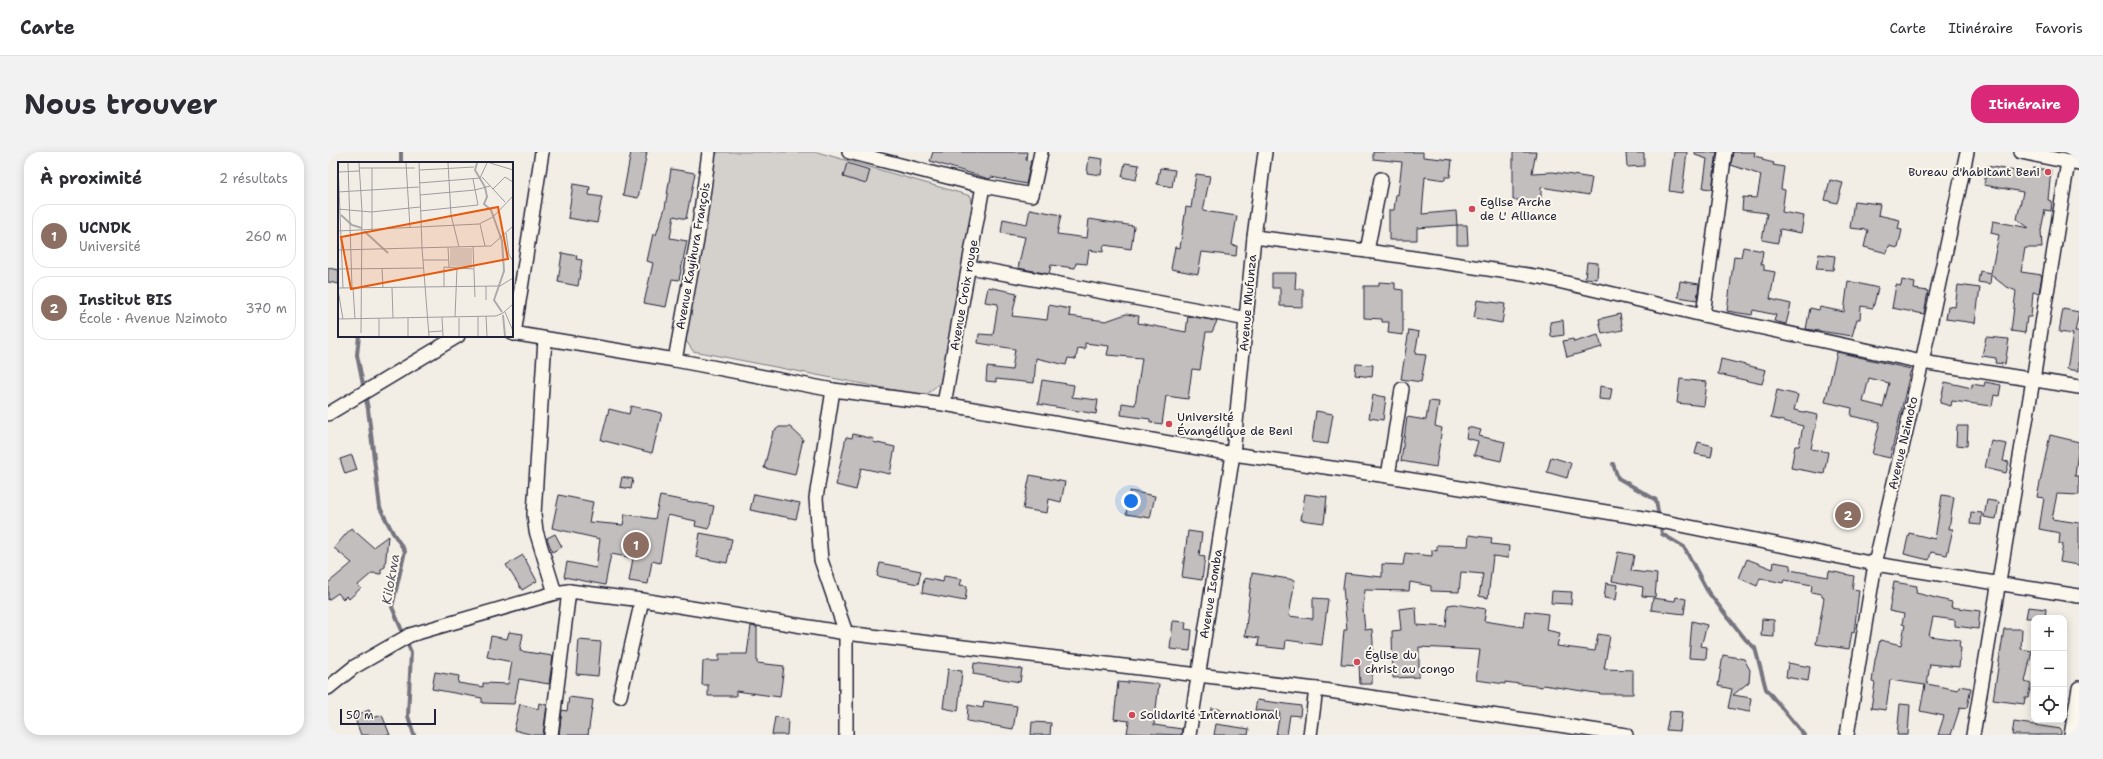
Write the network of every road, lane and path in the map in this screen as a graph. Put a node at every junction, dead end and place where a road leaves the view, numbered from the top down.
1 (542, 152) edge
2 (710, 152) edge
3 (849, 152) edge
4 (1041, 152) edge
5 (1265, 152) edge
6 (1726, 152) edge
7 (1967, 152) edge
8 (2021, 152) edge
9 (2054, 156) edge
10 (895, 158) edge
11 (2074, 163) edge
12 (1381, 179) dead end
13 (983, 186) junction
14 (1254, 237) junction
15 (1367, 251) junction
16 (969, 267) junction
17 (1703, 315) junction
18 (1247, 319) junction
19 (513, 334) edge
20 (456, 337) edge
21 (545, 339) junction
22 (675, 360) junction
23 (1922, 362) junction
24 (2033, 380) junction
25 (2079, 387) edge
26 (1402, 389) dead end
27 (833, 390) junction
28 (944, 404) junction
29 (328, 414) edge
30 (1233, 454) junction
31 (1388, 476) junction
32 (1875, 564) junction
33 (1998, 582) junction
34 (569, 591) junction
35 (555, 593) junction
36 (2079, 596) edge
37 (642, 600) junction
38 (846, 633) junction
39 (1199, 676) junction
40 (328, 688) edge
41 (2079, 688) edge
42 (1316, 689) junction
43 (620, 696) dead end
44 (551, 735) edge
45 (846, 735) edge
46 (1189, 735) edge
47 (1310, 735) edge
48 (1626, 735) edge
49 (1847, 735) edge
50 (1972, 735) edge
51 (2071, 735) edge

1 - 19 street
2 - 22 street, Avenue Kayihura François
3 - 10 street
4 - 13 street
5 - 14 street, Avenue Mufunza
6 - 17 street
7 - 23 street, Avenue Nzimoto
8 - 9 street
9 - 11 street
10 - 13 street
11 - 24 street
12 - 15 street
13 - 16 street, Avenue Croix rouge
14 - 15 street
14 - 18 street, Avenue Mufunza
15 - 17 street
16 - 18 street
16 - 28 street, Avenue Croix rouge
17 - 23 street
18 - 30 street, Avenue Mufunza
19 - 21 street
20 - 29 street
21 - 22 street
21 - 35 street
22 - 27 street
23 - 24 street
23 - 32 street, Avenue Nzimoto
24 - 25 street
24 - 33 street
26 - 31 street
27 - 28 street
27 - 38 street
28 - 30 street
30 - 31 street
30 - 39 street, Avenue Isomba
31 - 32 street
32 - 33 street
32 - 49 street, Avenue Nzimoto
33 - 36 street
33 - 50 street
34 - 35 street
34 - 37 street
34 - 44 street
35 - 40 street
37 - 38 street
37 - 43 street
38 - 39 street
38 - 45 street
39 - 42 street
39 - 46 street, Avenue Isomba
41 - 51 street
42 - 47 street
42 - 48 street

